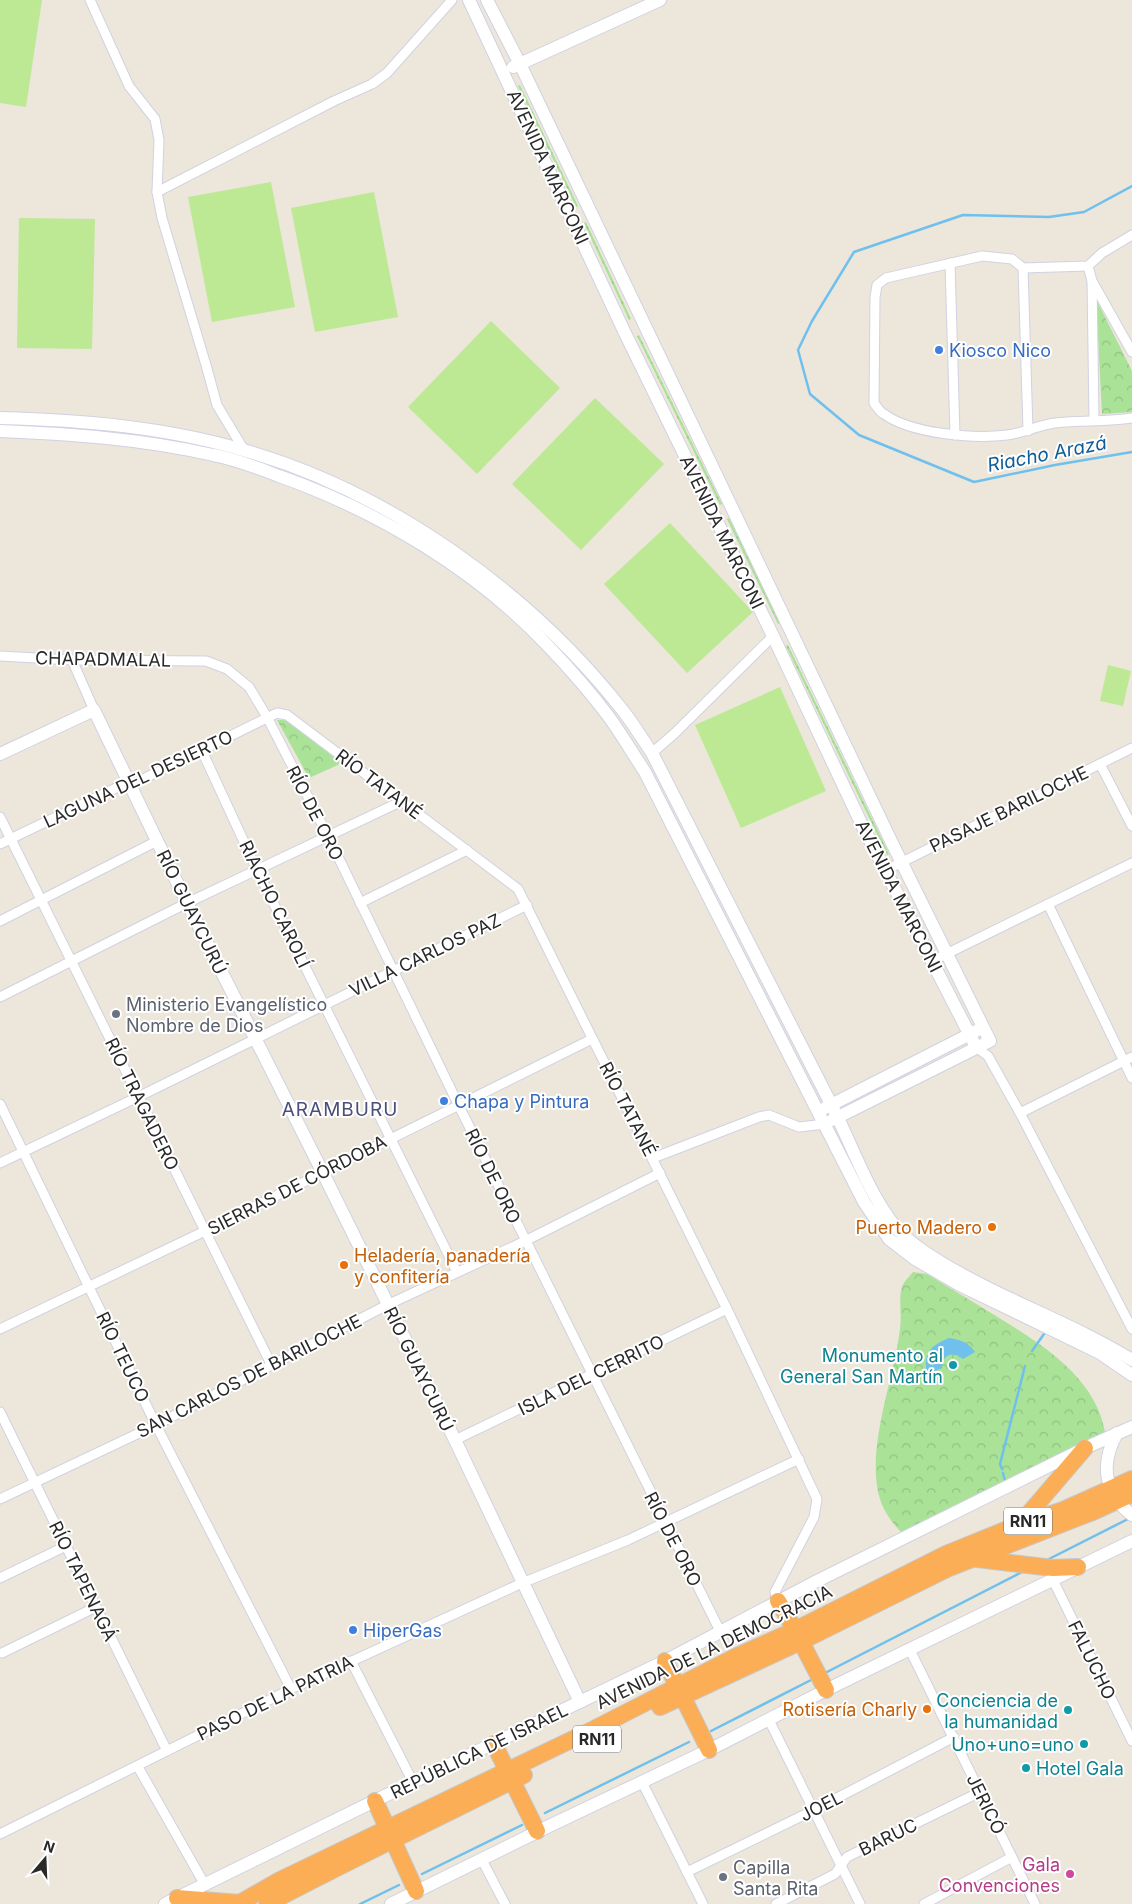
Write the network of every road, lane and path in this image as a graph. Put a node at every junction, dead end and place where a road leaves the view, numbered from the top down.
1 (90, 0) edge
2 (452, 0) edge
3 (469, 0) edge
4 (487, 0) edge
5 (660, 0) edge
6 (520, 64) junction
7 (504, 72) junction
8 (157, 192) junction
9 (590, 210) junction
10 (572, 219) junction
11 (1132, 235) edge
12 (950, 262) junction
13 (1088, 266) junction
14 (1023, 268) junction
15 (1092, 281) junction
16 (642, 321) junction
17 (624, 332) junction
18 (1132, 352) edge
19 (0, 418) edge
20 (1132, 418) edge
21 (1094, 420) junction
22 (0, 431) edge
23 (1028, 431) junction
24 (955, 435) junction
25 (244, 450) junction
26 (789, 628) junction
27 (773, 636) junction
28 (0, 656) edge
29 (72, 660) junction
30 (206, 661) joint
31 (94, 710) junction
32 (277, 713) joint
33 (267, 717) junction
34 (1132, 748) edge
35 (202, 751) junction
36 (652, 753) junction
37 (0, 754) edge
38 (1100, 764) junction
39 (130, 783) junction
40 (402, 800) junction
41 (0, 817) edge
42 (1132, 826) edge
43 (328, 836) junction
44 (10, 839) junction
45 (157, 841) junction
46 (0, 844) edge
47 (467, 850) junction
48 (901, 862) junction
49 (1132, 863) edge
50 (257, 870) junction
51 (886, 870) junction
52 (41, 901) junction
53 (187, 903) junction
54 (360, 903) junction
55 (1048, 904) junction
56 (527, 905) junction
57 (0, 921) edge
58 (946, 954) junction
59 (71, 961) junction
60 (932, 961) junction
61 (392, 970) junction
62 (0, 997) edge
63 (325, 1004) junction
64 (983, 1028) junction
65 (969, 1034) junction
66 (255, 1039) junction
67 (592, 1039) junction
68 (990, 1041) junction
69 (976, 1047) junction
70 (988, 1056) junction
71 (1128, 1059) edge
72 (1132, 1078) edge
73 (140, 1096) junction
74 (0, 1104) edge
75 (831, 1105) junction
76 (459, 1106) junction
77 (818, 1112) junction
78 (1020, 1113) junction
79 (838, 1117) junction
80 (825, 1124) junction
81 (391, 1138) junction
82 (23, 1151) junction
83 (653, 1158) junction
84 (0, 1163) edge
85 (323, 1173) junction
86 (660, 1173) junction
87 (205, 1231) junction
88 (525, 1241) junction
89 (457, 1272) junction
90 (89, 1286) junction
91 (387, 1305) junction
92 (727, 1309) junction
93 (0, 1329) edge
94 (1132, 1329) edge
95 (1132, 1360) edge
96 (271, 1364) junction
97 (592, 1375) junction
98 (1132, 1375) edge
99 (0, 1412) edge
100 (156, 1425) junction
101 (1132, 1427) edge
102 (1117, 1433) junction
103 (454, 1440) junction
104 (1085, 1448) junction
105 (800, 1459) junction
106 (1132, 1479) edge
107 (35, 1484) junction
108 (1132, 1494) edge
109 (1114, 1496) junction
110 (0, 1499) edge
111 (1132, 1515) edge
112 (665, 1522) junction
113 (1020, 1524) junction
114 (1132, 1541) edge
115 (66, 1546) junction
116 (973, 1558) junction
117 (1078, 1567) junction
118 (0, 1578) edge
119 (1053, 1580) junction
120 (817, 1581) joint
121 (522, 1582) junction
122 (778, 1601) junction
123 (96, 1607) junction
124 (720, 1631) junction
125 (798, 1636) junction
126 (910, 1650) junction
127 (2, 1653) dead end
128 (351, 1661) junction
129 (665, 1661) junction
130 (291, 1689) junction
131 (826, 1690) junction
132 (679, 1692) junction
133 (580, 1702) junction
134 (769, 1720) junction
135 (954, 1737) junction
136 (1132, 1741) edge
137 (494, 1744) junction
138 (709, 1750) junction
139 (166, 1751) junction
140 (138, 1766) junction
141 (509, 1776) junction
142 (413, 1782) junction
143 (642, 1782) junction
144 (980, 1792) junction
145 (375, 1801) junction
146 (814, 1810) junction
147 (537, 1831) junction
148 (0, 1834) edge
149 (390, 1835) junction
150 (1012, 1857) junction
151 (482, 1860) junction
152 (841, 1866) junction
153 (687, 1872) junction
154 (205, 1885) junction
155 (416, 1891) junction
156 (171, 1901) edge
157 (239, 1904) edge
158 (267, 1904) edge
159 (391, 1904) edge
160 (505, 1904) edge
161 (703, 1904) edge
162 (776, 1904) edge
163 (860, 1904) edge
164 (924, 1904) edge
165 (1035, 1904) edge

1 - 8 street
2 - 8 street
3 - 7 street, AVENIDA MARCONI
4 - 6 street, AVENIDA MARCONI
5 - 6 street
6 - 7 street
6 - 9 street, AVENIDA MARCONI
7 - 10 street, AVENIDA MARCONI
8 - 25 street
9 - 10 street
9 - 16 street, AVENIDA MARCONI
10 - 17 street, AVENIDA MARCONI
11 - 13 street
12 - 14 street
12 - 24 street
12 - 24 street
13 - 14 street
13 - 15 street
14 - 23 street
15 - 18 street
15 - 21 street
16 - 17 street
16 - 26 street, AVENIDA MARCONI
17 - 27 street, AVENIDA MARCONI
19 - 25 street
20 - 21 street
21 - 23 street
22 - 77 street
23 - 24 street
25 - 36 street
26 - 27 street
26 - 48 street, AVENIDA MARCONI
27 - 36 street
27 - 51 street, AVENIDA MARCONI
28 - 29 street, CHAPADMALAL
29 - 30 street, CHAPADMALAL
29 - 31 street, RÍO GUAYCURÚ
30 - 33 street, RÍO DE ORO
31 - 37 street
31 - 39 street, RÍO GUAYCURÚ
32 - 33 street, LAGUNA DEL DESIERTO
32 - 40 street, RÍO TATANÉ
33 - 35 street, LAGUNA DEL DESIERTO
33 - 43 street, RÍO DE ORO
34 - 38 street, PASAJE BARILOCHE
35 - 39 street, LAGUNA DEL DESIERTO
35 - 50 street, RIACHO CAROLÍ
36 - 75 street
38 - 42 street
38 - 48 street, PASAJE BARILOCHE
39 - 44 street, LAGUNA DEL DESIERTO
39 - 45 street, RÍO GUAYCURÚ
40 - 43 street
40 - 47 street, RÍO TATANÉ
41 - 44 street, RÍO TRAGADERO
43 - 50 street
43 - 54 street, RÍO DE ORO
44 - 46 street, LAGUNA DEL DESIERTO
44 - 52 street, RÍO TRAGADERO
45 - 52 street
45 - 53 street, RÍO GUAYCURÚ
47 - 54 street
47 - 56 street, RÍO TATANÉ
48 - 51 street, PASAJE BARILOCHE
48 - 58 street, AVENIDA MARCONI
49 - 55 street
50 - 53 street
50 - 63 street, RIACHO CAROLÍ
51 - 60 street, AVENIDA MARCONI
52 - 57 street
52 - 59 street, RÍO TRAGADERO
53 - 59 street
53 - 66 street, RÍO GUAYCURÚ
54 - 61 street, RÍO DE ORO
55 - 58 street
55 - 71 street
56 - 61 street, VILLA CARLOS PAZ
56 - 67 street, RÍO TATANÉ
58 - 60 street
58 - 64 street, AVENIDA MARCONI
59 - 62 street
59 - 73 street, RÍO TRAGADERO
60 - 65 street, AVENIDA MARCONI
61 - 63 street, VILLA CARLOS PAZ
61 - 76 street, RÍO DE ORO
63 - 66 street, VILLA CARLOS PAZ
63 - 81 street, RIACHO CAROLÍ
64 - 65 street
64 - 68 street, AVENIDA MARCONI
65 - 69 street, AVENIDA MARCONI
65 - 75 street
66 - 73 street, VILLA CARLOS PAZ
66 - 85 street, RÍO GUAYCURÚ
67 - 76 street, SIERRAS DE CÓRDOBA
67 - 83 street, RÍO TATANÉ
68 - 69 street
68 - 70 street
69 - 70 street, AVENIDA MARCONI
69 - 79 street
70 - 78 street, AVENIDA MARCONI
71 - 72 street
71 - 78 street
73 - 82 street, VILLA CARLOS PAZ
73 - 87 street, RÍO TRAGADERO
74 - 82 street, RÍO TEUCO
75 - 77 street
75 - 79 street
76 - 81 street, SIERRAS DE CÓRDOBA
76 - 88 street, RÍO DE ORO
77 - 80 street
78 - 94 street, AVENIDA MARCONI
79 - 80 street
79 - 95 street
80 - 83 street
80 - 98 street
81 - 85 street, SIERRAS DE CÓRDOBA
81 - 89 street, RIACHO CAROLÍ
82 - 84 street, VILLA CARLOS PAZ
82 - 90 street, RÍO TEUCO
83 - 86 street, RÍO TATANÉ
85 - 87 street, SIERRAS DE CÓRDOBA
85 - 91 street, RÍO GUAYCURÚ
86 - 88 street, SAN CARLOS DE BARILOCHE
86 - 92 street, RÍO TATANÉ
87 - 90 street, SIERRAS DE CÓRDOBA
87 - 96 street, RÍO TRAGADERO
88 - 89 street, SAN CARLOS DE BARILOCHE
88 - 97 street, RÍO DE ORO
89 - 91 street, SAN CARLOS DE BARILOCHE
90 - 93 street, SIERRAS DE CÓRDOBA
90 - 100 street, RÍO TEUCO
91 - 96 street, SAN CARLOS DE BARILOCHE
91 - 103 street, RÍO GUAYCURÚ
92 - 97 street, ISLA DEL CERRITO
92 - 105 street, RÍO TATANÉ
96 - 100 street, SAN CARLOS DE BARILOCHE
97 - 103 street, ISLA DEL CERRITO
97 - 112 street, RÍO DE ORO
99 - 107 street, RÍO TAPENAGÁ
100 - 107 street, SAN CARLOS DE BARILOCHE
100 - 130 street, RÍO TEUCO
101 - 102 street, AVENIDA DE LA DEMOCRACIA
102 - 104 street, AVENIDA DE LA DEMOCRACIA
102 - 109 street
103 - 121 street, RÍO GUAYCURÚ
104 - 113 highway
104 - 120 street, AVENIDA DE LA DEMOCRACIA
105 - 112 street, PASO DE LA PATRIA
105 - 122 street, RÍO TATANÉ
106 - 109 highway, AVENIDA DE LA DEMOCRACIA / RN11
107 - 110 street, SAN CARLOS DE BARILOCHE
107 - 115 street, RÍO TAPENAGÁ
108 - 109 highway, AVENIDA DE LA DEMOCRACIA / RN11
109 - 111 street
109 - 113 highway, AVENIDA DE LA DEMOCRACIA / RN11
109 - 116 highway, AVENIDA DE LA DEMOCRACIA / RN11
112 - 121 street, PASO DE LA PATRIA
112 - 124 street, RÍO DE ORO
113 - 125 highway, AVENIDA DE LA DEMOCRACIA / RN11
114 - 117 street
115 - 118 street
115 - 123 street, RÍO TAPENAGÁ
116 - 117 highway
116 - 125 highway, AVENIDA DE LA DEMOCRACIA / RN11
117 - 119 street
119 - 126 street
119 - 136 street, FALUCHO
120 - 122 street, REPÚBLICA DE ISRAEL
121 - 128 street, PASO DE LA PATRIA
121 - 133 street, RÍO GUAYCURÚ
122 - 124 street, REPÚBLICA DE ISRAEL
122 - 125 highway
123 - 127 street
123 - 139 street, RÍO TAPENAGÁ
124 - 129 street, REPÚBLICA DE ISRAEL
125 - 131 highway
125 - 132 highway, AVENIDA DE LA DEMOCRACIA / RN11
126 - 131 street
126 - 135 street, JERICÓ
128 - 130 street, PASO DE LA PATRIA
128 - 142 street
129 - 132 highway
129 - 133 street, REPÚBLICA DE ISRAEL
130 - 139 street, PASO DE LA PATRIA
131 - 134 street
132 - 138 highway
132 - 141 highway, AVENIDA DE LA DEMOCRACIA / RN11
133 - 137 street, REPÚBLICA DE ISRAEL
134 - 138 street
134 - 146 street
135 - 144 street, JERICÓ
135 - 146 street, JOEL
137 - 141 highway
137 - 142 street, REPÚBLICA DE ISRAEL
138 - 143 street
139 - 140 street, PASO DE LA PATRIA
140 - 148 street, PASO DE LA PATRIA
140 - 154 street
141 - 147 highway
141 - 149 highway, AVENIDA DE LA DEMOCRACIA / RN11
142 - 145 street, REPÚBLICA DE ISRAEL
143 - 147 street
143 - 153 street
144 - 150 street, JERICÓ
144 - 152 street, BARUC
145 - 149 highway
145 - 154 street, REPÚBLICA DE ISRAEL
146 - 152 street
146 - 153 street, JOEL
147 - 151 street
149 - 155 highway
149 - 157 highway, AVENIDA DE LA DEMOCRACIA / RN11
149 - 158 highway, AVENIDA DE LA DEMOCRACIA / RN11
150 - 164 street
150 - 165 street, JERICÓ
151 - 155 street
151 - 160 street
152 - 162 street, BARUC
152 - 163 street
153 - 161 street
154 - 156 street, REPÚBLICA DE ISRAEL
155 - 159 street
156 - 157 highway

